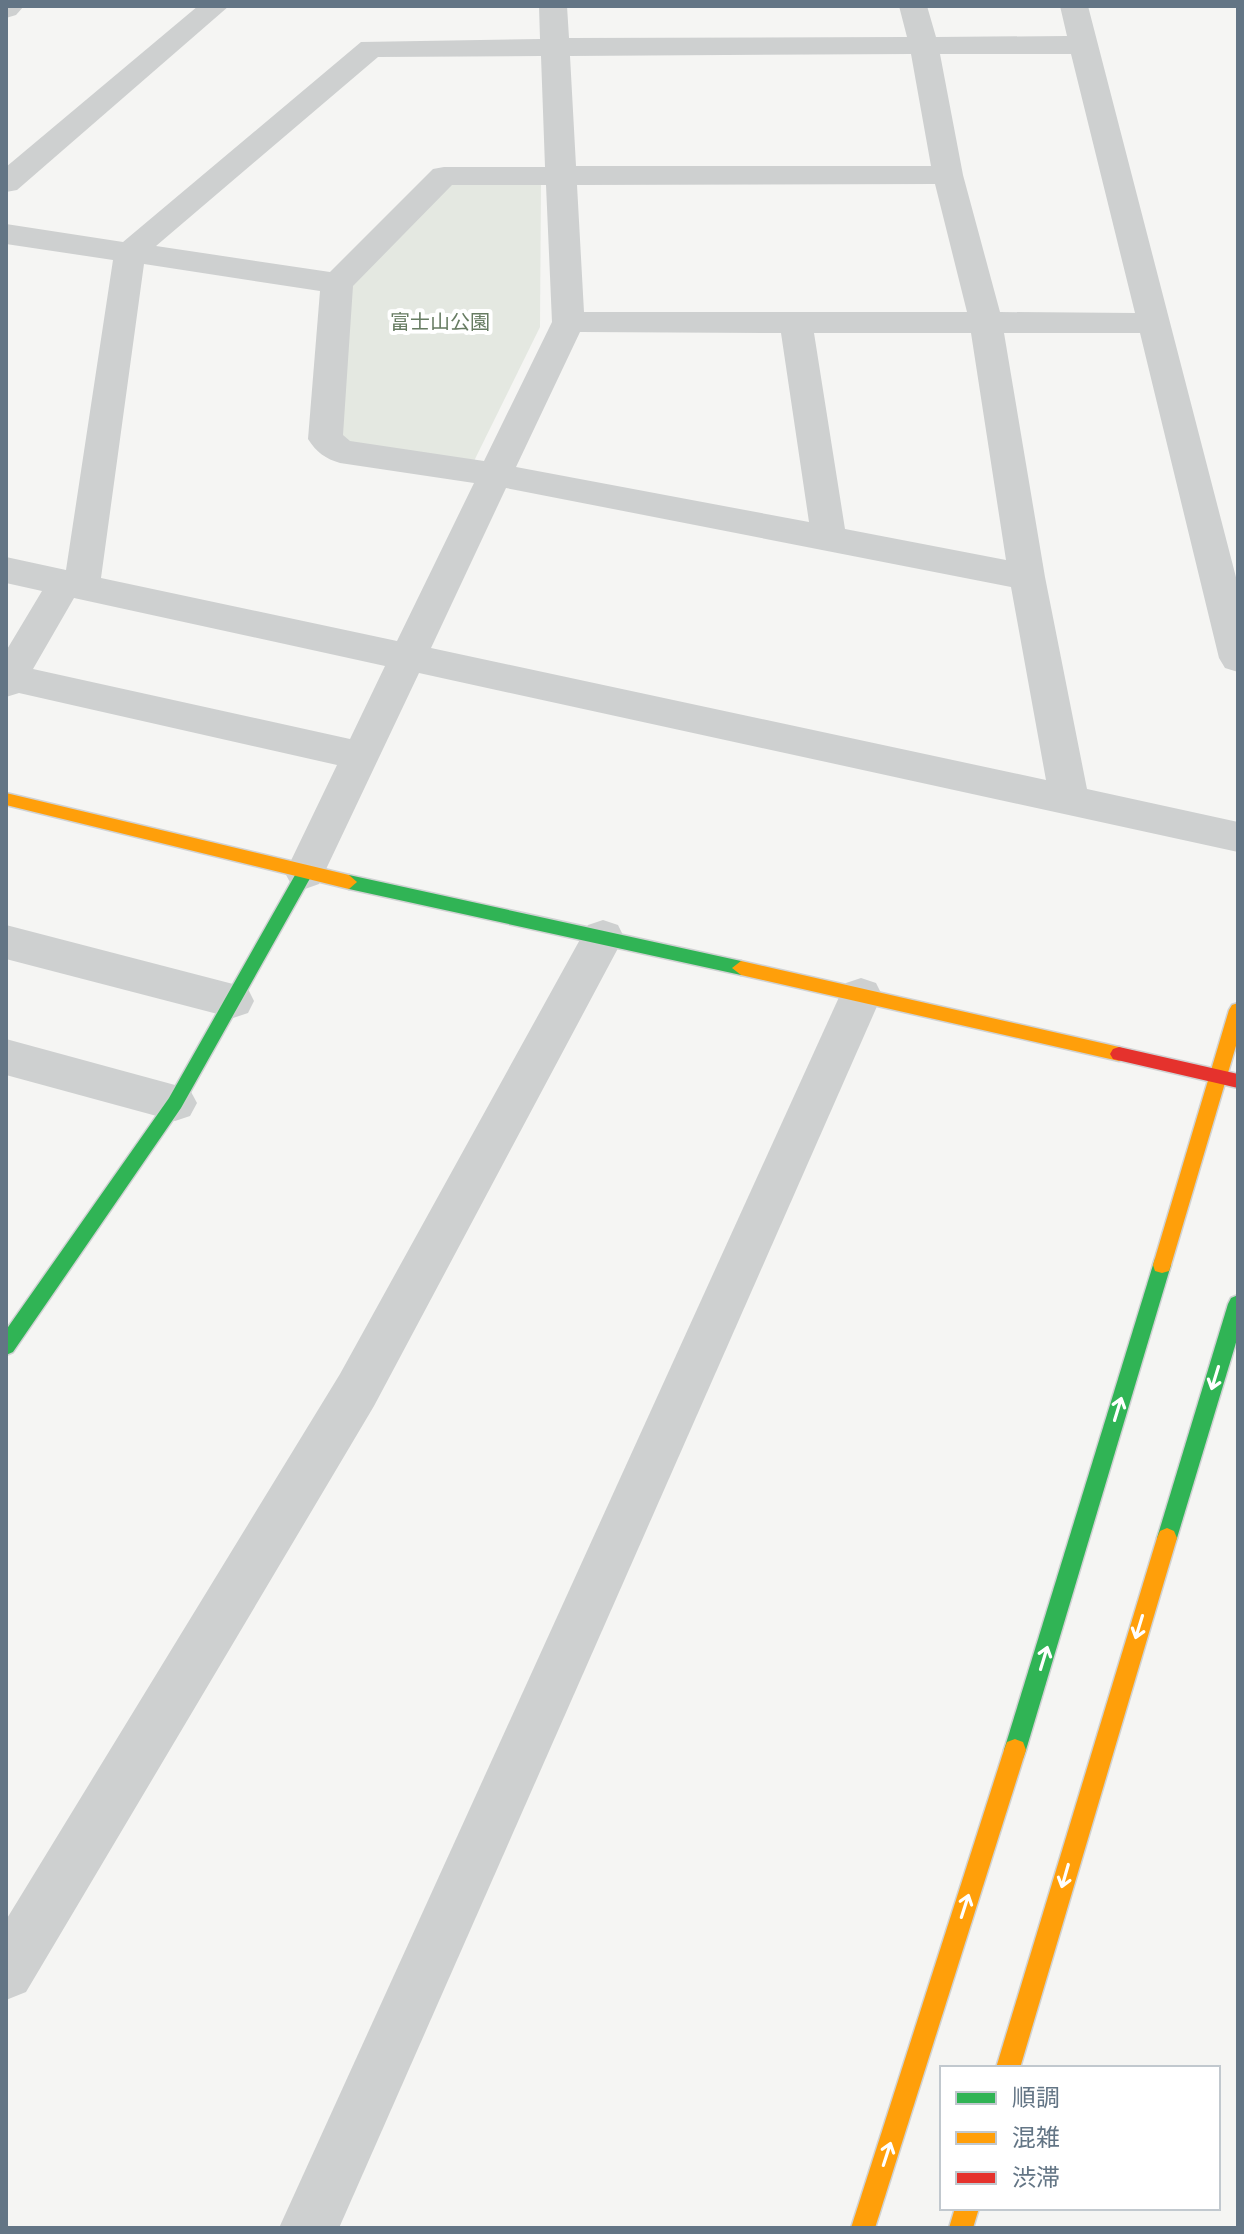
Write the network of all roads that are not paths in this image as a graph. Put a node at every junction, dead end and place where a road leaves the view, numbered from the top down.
1 (215, 6) edge
2 (553, 6) edge
3 (913, 6) edge
4 (1074, 6) edge
5 (1083, 45) junction
6 (924, 46) junction
7 (557, 47) junction
8 (561, 174) junction
9 (948, 175) junction
10 (6, 183) edge
11 (6, 234) edge
12 (130, 252) junction
13 (337, 283) junction
14 (796, 321) junction
15 (986, 321) junction
16 (568, 322) junction
17 (1152, 323) junction
18 (494, 474) junction
19 (829, 539) junction
20 (6, 570) edge
21 (1027, 577) junction
22 (73, 584) junction
23 (407, 657) junction
24 (1238, 658) edge
25 (8, 680) edge
26 (360, 756) junction
27 (6, 799) edge
28 (1069, 800) junction
29 (1238, 837) edge
30 (305, 873) junction
31 (603, 937) junction
32 (6, 942) edge
33 (861, 995) junction
34 (233, 1001) junction
35 (1238, 1010) edge
36 (6, 1057) edge
37 (1217, 1076) junction
38 (1238, 1081) edge
39 (175, 1103) junction
40 (1238, 1304) edge
41 (6, 1346) edge
42 (6, 1972) edge
43 (1009, 2066) edge
44 (309, 2228) edge
45 (863, 2228) edge

1 - 10 street
2 - 7 street
3 - 6 street
4 - 5 street
5 - 6 street
5 - 17 street
6 - 7 street
6 - 9 street
7 - 8 street
7 - 12 street
8 - 9 street
8 - 13 street
8 - 16 street
9 - 15 street
11 - 12 street
12 - 13 street
12 - 22 street
13 - 18 street
14 - 15 street
14 - 16 street
14 - 19 street
15 - 17 street
15 - 21 street
16 - 18 street
17 - 24 street
18 - 19 street
18 - 23 street
19 - 21 street
20 - 22 street
21 - 28 street
22 - 23 street
22 - 25 street
23 - 26 street
23 - 28 street
25 - 26 street
26 - 30 street
27 - 30 street
28 - 29 street
30 - 31 street
30 - 34 street
31 - 33 street
31 - 42 street
32 - 34 street
33 - 37 street
33 - 44 street
34 - 39 street
35 - 37 street
36 - 39 street
37 - 38 street
45 -> 37 street
39 - 41 street
40 -> 43 street

